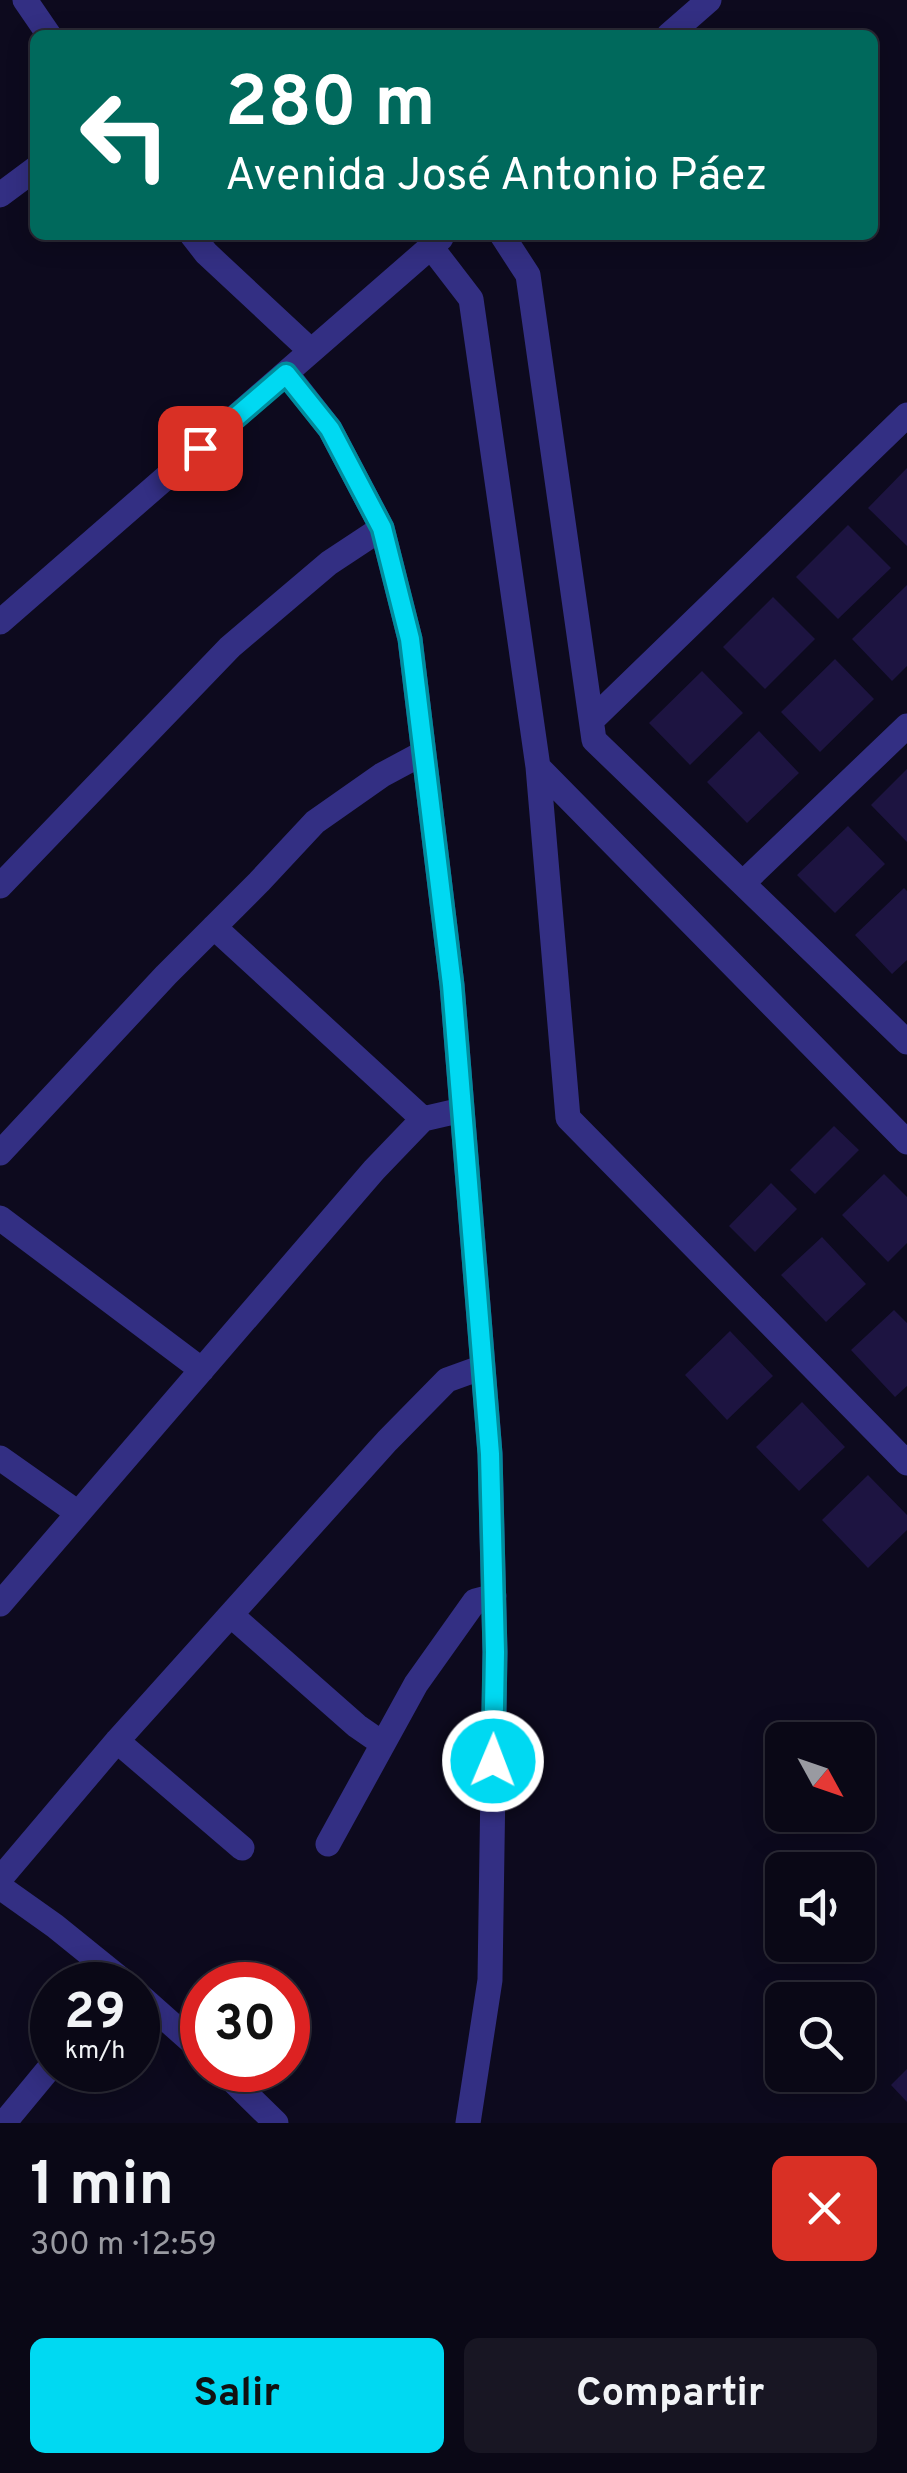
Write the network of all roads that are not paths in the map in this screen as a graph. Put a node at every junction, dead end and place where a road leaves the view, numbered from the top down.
1 (25, 0) edge
2 (709, 0) edge
3 (45, 30) edge
4 (675, 30) edge
5 (30, 172) edge
6 (0, 196) edge
7 (196, 240) edge
8 (505, 240) edge
9 (438, 241) edge
10 (311, 351) junction
11 (286, 374) junction
12 (907, 415) edge
13 (382, 528) junction
14 (0, 622) edge
15 (592, 720) junction
16 (907, 726) edge
17 (423, 753) junction
18 (538, 767) junction
19 (743, 883) junction
20 (0, 886) edge
21 (214, 927) junction
22 (904, 1034) edge
23 (462, 1110) junction
24 (422, 1118) junction
25 (907, 1142) edge
26 (0, 1153) edge
27 (0, 1218) edge
28 (483, 1367) junction
29 (202, 1370) junction
30 (0, 1458) edge
31 (907, 1463) edge
32 (78, 1513) junction
33 (494, 1596) junction
34 (0, 1604) edge
35 (231, 1615) junction
36 (117, 1741) junction
37 (383, 1744) junction
38 (328, 1844) dead end
39 (242, 1848) dead end
40 (0, 1879) edge
41 (0, 1888) edge
42 (98, 1962) edge
43 (160, 2015) edge
44 (180, 2033) edge
45 (30, 2091) edge
46 (244, 2092) edge
47 (5, 2120) edge
48 (276, 2123) edge
49 (468, 2123) edge

1 - 3 street
2 - 4 street
5 - 6 street
7 - 10 street
8 - 15 street
9 - 10 street
9 - 18 street
10 - 11 street
11 - 13 street
11 - 14 street
12 - 15 street
13 - 17 street
13 - 20 street
15 - 19 street
16 - 19 street
17 - 21 street
17 - 23 street
18 - 25 street
18 - 31 street
19 - 22 street
21 - 24 street
21 - 26 street
23 - 24 street
23 - 28 street
24 - 29 street
27 - 29 street
28 - 33 street
28 - 35 street
29 - 32 street
30 - 32 street
32 - 34 street
33 - 37 street
33 - 49 street
35 - 36 street
35 - 37 street
36 - 39 street
36 - 40 street
37 - 38 street
41 - 42 street
43 - 44 street
45 - 47 street
46 - 48 street

